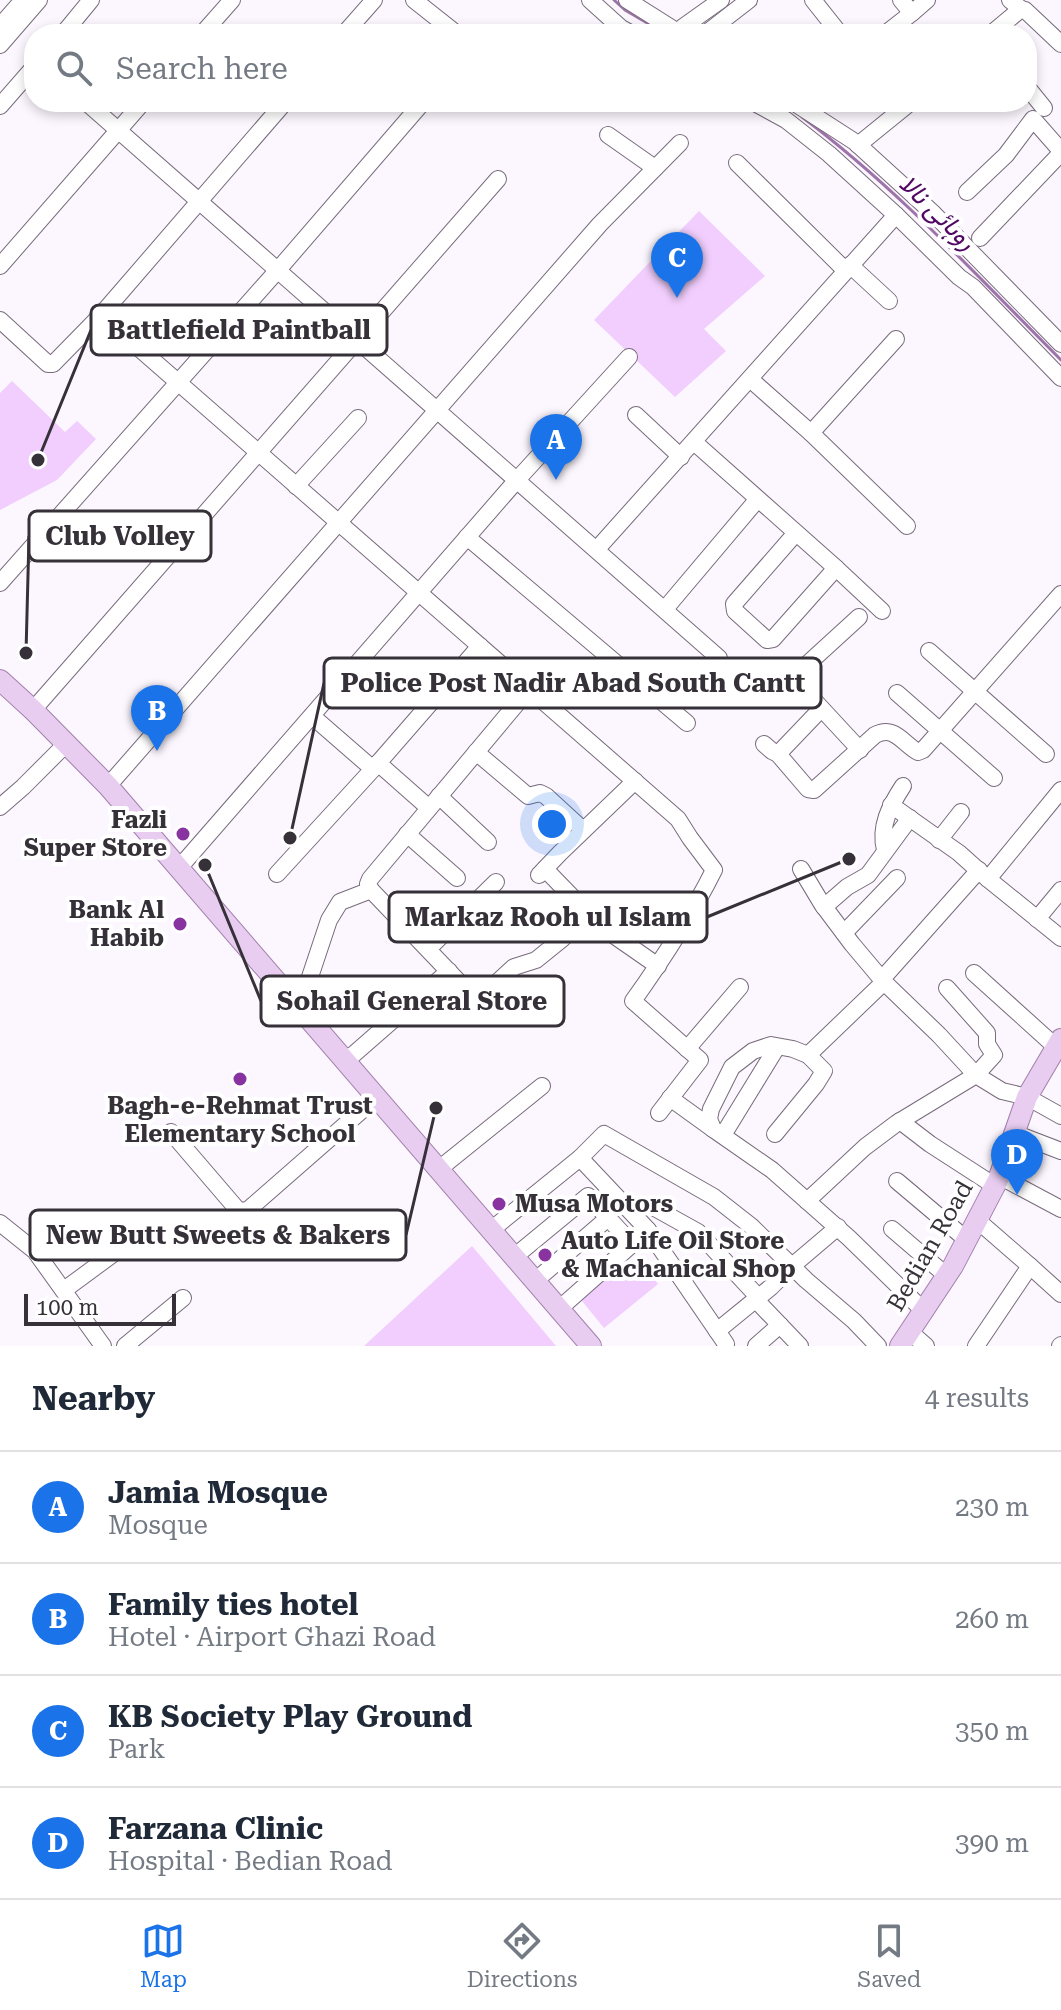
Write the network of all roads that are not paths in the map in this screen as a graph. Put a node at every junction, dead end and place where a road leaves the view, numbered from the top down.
1 (23, 0) edge
2 (39, 0) edge
3 (91, 0) edge
4 (232, 0) edge
5 (374, 0) edge
6 (414, 0) edge
7 (590, 0) edge
8 (721, 0) edge
9 (749, 0) edge
10 (813, 0) edge
11 (927, 0) edge
12 (1015, 5) edge
13 (907, 6) edge
14 (621, 7) edge
15 (71, 24) edge
16 (211, 24) edge
17 (353, 24) edge
18 (444, 24) edge
19 (664, 24) edge
20 (691, 24) edge
21 (718, 24) edge
22 (832, 24) edge
23 (893, 24) edge
24 (999, 24) edge
25 (2, 33) edge
26 (1061, 44) edge
27 (24, 78) edge
28 (1037, 99) edge
29 (0, 106) edge
30 (1044, 108) dead end
31 (97, 112) edge
32 (134, 112) edge
33 (276, 112) edge
34 (414, 112) edge
35 (794, 112) edge
36 (798, 112) edge
37 (899, 112) edge
38 (118, 130) junction
39 (608, 135) dead end
40 (680, 143) dead end
41 (858, 145) junction
42 (1061, 152) edge
43 (737, 163) dead end
44 (655, 168) junction
45 (498, 179) dead end
46 (967, 192) dead end
47 (197, 201) junction
48 (896, 215) junction
49 (980, 238) dead end
50 (0, 266) edge
51 (847, 268) junction
52 (277, 271) junction
53 (982, 279) junction
54 (889, 301) dead end
55 (101, 315) junction
56 (0, 320) edge
57 (896, 339) dead end
58 (355, 340) junction
59 (1061, 344) edge
60 (629, 357) dead end
61 (1061, 378) edge
62 (750, 379) junction
63 (177, 382) junction
64 (437, 410) junction
65 (636, 415) dead end
66 (358, 418) dead end
67 (811, 433) junction
68 (694, 442) junction
69 (259, 454) junction
70 (681, 457) junction
71 (516, 481) junction
72 (296, 486) junction
73 (757, 500) junction
74 (339, 523) junction
75 (907, 526) dead end
76 (795, 534) junction
77 (467, 537) junction
78 (597, 549) junction
79 (836, 568) junction
80 (0, 583) edge
81 (419, 593) junction
82 (1060, 597) edge
83 (665, 609) junction
84 (882, 611) dead end
85 (859, 617) dead end
86 (480, 646) junction
87 (929, 651) dead end
88 (719, 658) dead end
89 (0, 680) edge
90 (529, 689) junction
91 (897, 693) dead end
92 (975, 693) junction
93 (821, 709) junction
94 (33, 710) junction
95 (312, 716) junction
96 (687, 723) dead end
97 (940, 731) junction
98 (63, 740) junction
99 (860, 750) junction
100 (476, 752) junction
101 (1046, 754) dead end
102 (375, 766) junction
103 (994, 778) dead end
104 (635, 781) junction
105 (108, 786) junction
106 (903, 786) dead end
107 (1061, 790) edge
108 (0, 798) edge
109 (434, 802) junction
110 (891, 805) junction
111 (0, 807) edge
112 (961, 812) dead end
113 (910, 818) junction
114 (583, 830) junction
115 (407, 834) junction
116 (939, 840) junction
117 (488, 842) dead end
118 (885, 850) junction
119 (179, 868) junction
120 (801, 869) dead end
121 (277, 874) dead end
122 (983, 874) junction
123 (457, 878) dead end
124 (897, 878) dead end
125 (496, 882) dead end
126 (371, 890) junction
127 (1061, 890) edge
128 (824, 907) junction
129 (586, 916) junction
130 (1037, 919) junction
131 (844, 933) junction
132 (1061, 938) edge
133 (428, 949) junction
134 (658, 966) junction
135 (449, 971) junction
136 (974, 973) dead end
137 (883, 981) junction
138 (740, 987) dead end
139 (947, 988) dead end
140 (292, 1001) junction
141 (1060, 1042) edge
142 (777, 1047) junction
143 (687, 1049) junction
144 (808, 1055) junction
145 (345, 1059) junction
146 (976, 1075) junction
147 (542, 1086) dead end
148 (377, 1097) junction
149 (1027, 1097) junction
150 (670, 1098) junction
151 (659, 1113) dead end
152 (1061, 1116) edge
153 (900, 1121) junction
154 (171, 1132) dead end
155 (718, 1132) junction
156 (1014, 1133) junction
157 (775, 1134) dead end
158 (1061, 1151) edge
159 (580, 1158) junction
160 (439, 1169) junction
161 (897, 1181) dead end
162 (997, 1181) junction
163 (807, 1201) junction
164 (653, 1207) dead end
165 (1061, 1209) edge
166 (608, 1218) junction
167 (977, 1220) junction
168 (0, 1223) edge
169 (838, 1227) junction
170 (892, 1229) dead end
171 (491, 1230) junction
172 (648, 1230) junction
173 (136, 1237) dead end
174 (967, 1240) junction
175 (632, 1244) junction
176 (514, 1257) junction
177 (792, 1266) junction
178 (1030, 1266) junction
179 (947, 1276) junction
180 (535, 1281) junction
181 (64, 1290) junction
182 (1061, 1294) edge
183 (183, 1298) dead end
184 (757, 1299) junction
185 (559, 1309) junction
186 (924, 1311) junction
187 (780, 1325) junction
188 (721, 1337) edge
189 (905, 1339) edge
190 (103, 1346) edge
191 (125, 1346) edge
192 (591, 1346) edge
193 (756, 1346) edge
194 (800, 1346) edge
195 (878, 1346) edge
196 (926, 1346) edge
197 (976, 1346) edge

1 - 25 street
2 - 25 street
3 - 15 street
4 - 16 street
5 - 17 street
6 - 18 street
7 - 14 street
8 - 20 street
9 - 21 street
10 - 22 street
11 - 13 street
12 - 24 street
12 - 26 street
13 - 23 street
14 - 19 street
27 - 29 street
28 - 30 street
31 - 38 street
32 - 38 street
33 - 47 street
34 - 52 street
35 - 48 street
36 - 41 street
37 - 41 street
38 - 47 street
38 - 50 street
39 - 44 street
40 - 44 street
41 - 53 street
42 - 46 street
42 - 49 street
43 - 51 street
44 - 64 street
45 - 58 street
47 - 52 street
47 - 55 street
48 - 51 street
48 - 53 street
51 - 54 street
51 - 62 street
52 - 58 street
52 - 63 street
53 - 59 street
53 - 61 street
55 - 56 street
55 - 63 street
57 - 67 street
58 - 64 street
58 - 69 street
60 - 71 street
62 - 67 street
62 - 68 street
63 - 69 street
63 - 80 street
64 - 71 street
64 - 74 street
65 - 70 street
66 - 72 street
67 - 75 street
68 - 70 street
68 - 73 street
69 - 72 street
69 - 94 street
70 - 78 street
71 - 77 street
71 - 78 street
72 - 74 street
73 - 76 street
73 - 83 street
74 - 81 street
74 - 105 street
76 - 79 street
76 - 79 street
77 - 81 street
77 - 96 street
78 - 83 street
79 - 84 street
81 - 86 street
81 - 95 street
82 - 92 street
83 - 88 street
85 - 93 street
86 - 90 street
86 - 102 street
87 - 92 street
89 - 94 main road
90 - 100 street
90 - 104 street
91 - 97 street
92 - 97 street
92 - 101 street
93 - 99 street
93 - 99 street
94 - 98 main road
95 - 102 street
95 - 119 street
97 - 99 street
97 - 103 street
98 - 105 main road
98 - 108 street
98 - 111 street
100 - 109 street
100 - 114 street
102 - 109 street
102 - 121 street
104 - 114 street
104 - 134 street
105 - 119 main road
106 - 110 street
107 - 122 street
109 - 115 street
109 - 117 street
110 - 113 street
110 - 118 street
112 - 116 street
113 - 116 street
113 - 118 street
114 - 129 street
115 - 123 street
115 - 126 street
116 - 122 street
118 - 128 street
119 - 140 main road
120 - 128 street
122 - 130 street
122 - 137 street
124 - 131 street
125 - 133 street
126 - 133 street
126 - 140 street
127 - 130 street
128 - 131 street
129 - 134 street
129 - 135 street
130 - 132 street
131 - 137 street
133 - 135 street
134 - 143 street
135 - 145 street
136 - 141 street
137 - 144 street
137 - 146 street
138 - 143 street
139 - 146 street
140 - 145 main road
141 - 149 main road, Bedian Road
142 - 144 street
142 - 155 street
142 - 155 street
143 - 150 street
144 - 157 street
145 - 148 main road
146 - 149 street
146 - 153 street
147 - 160 street
148 - 154 street
148 - 160 main road
149 - 152 street
149 - 156 main road, Bedian Road
150 - 151 street
150 - 155 street
153 - 162 street
153 - 163 street
155 - 163 street
156 - 158 street
156 - 162 main road, Bedian Road
159 - 171 street
159 - 172 street
159 - 177 street
160 - 171 main road
161 - 174 street
162 - 165 street
162 - 167 main road, Bedian Road
163 - 169 street
164 - 184 street
166 - 175 street
166 - 176 street
166 - 180 street
167 - 174 main road, Bedian Road
167 - 178 street
168 - 181 street
169 - 177 street
169 - 186 street
170 - 179 street
171 - 176 main road
172 - 175 street
172 - 188 street
173 - 181 street
174 - 179 main road, Bedian Road
175 - 185 street
176 - 180 main road
177 - 184 street
177 - 195 street
178 - 182 street
178 - 197 street
179 - 186 main road, Bedian Road
180 - 185 main road
181 - 190 street
183 - 191 street
184 - 187 street
184 - 188 street
185 - 192 main road
186 - 189 main road, Bedian Road
187 - 193 street
187 - 194 street
189 - 196 street

